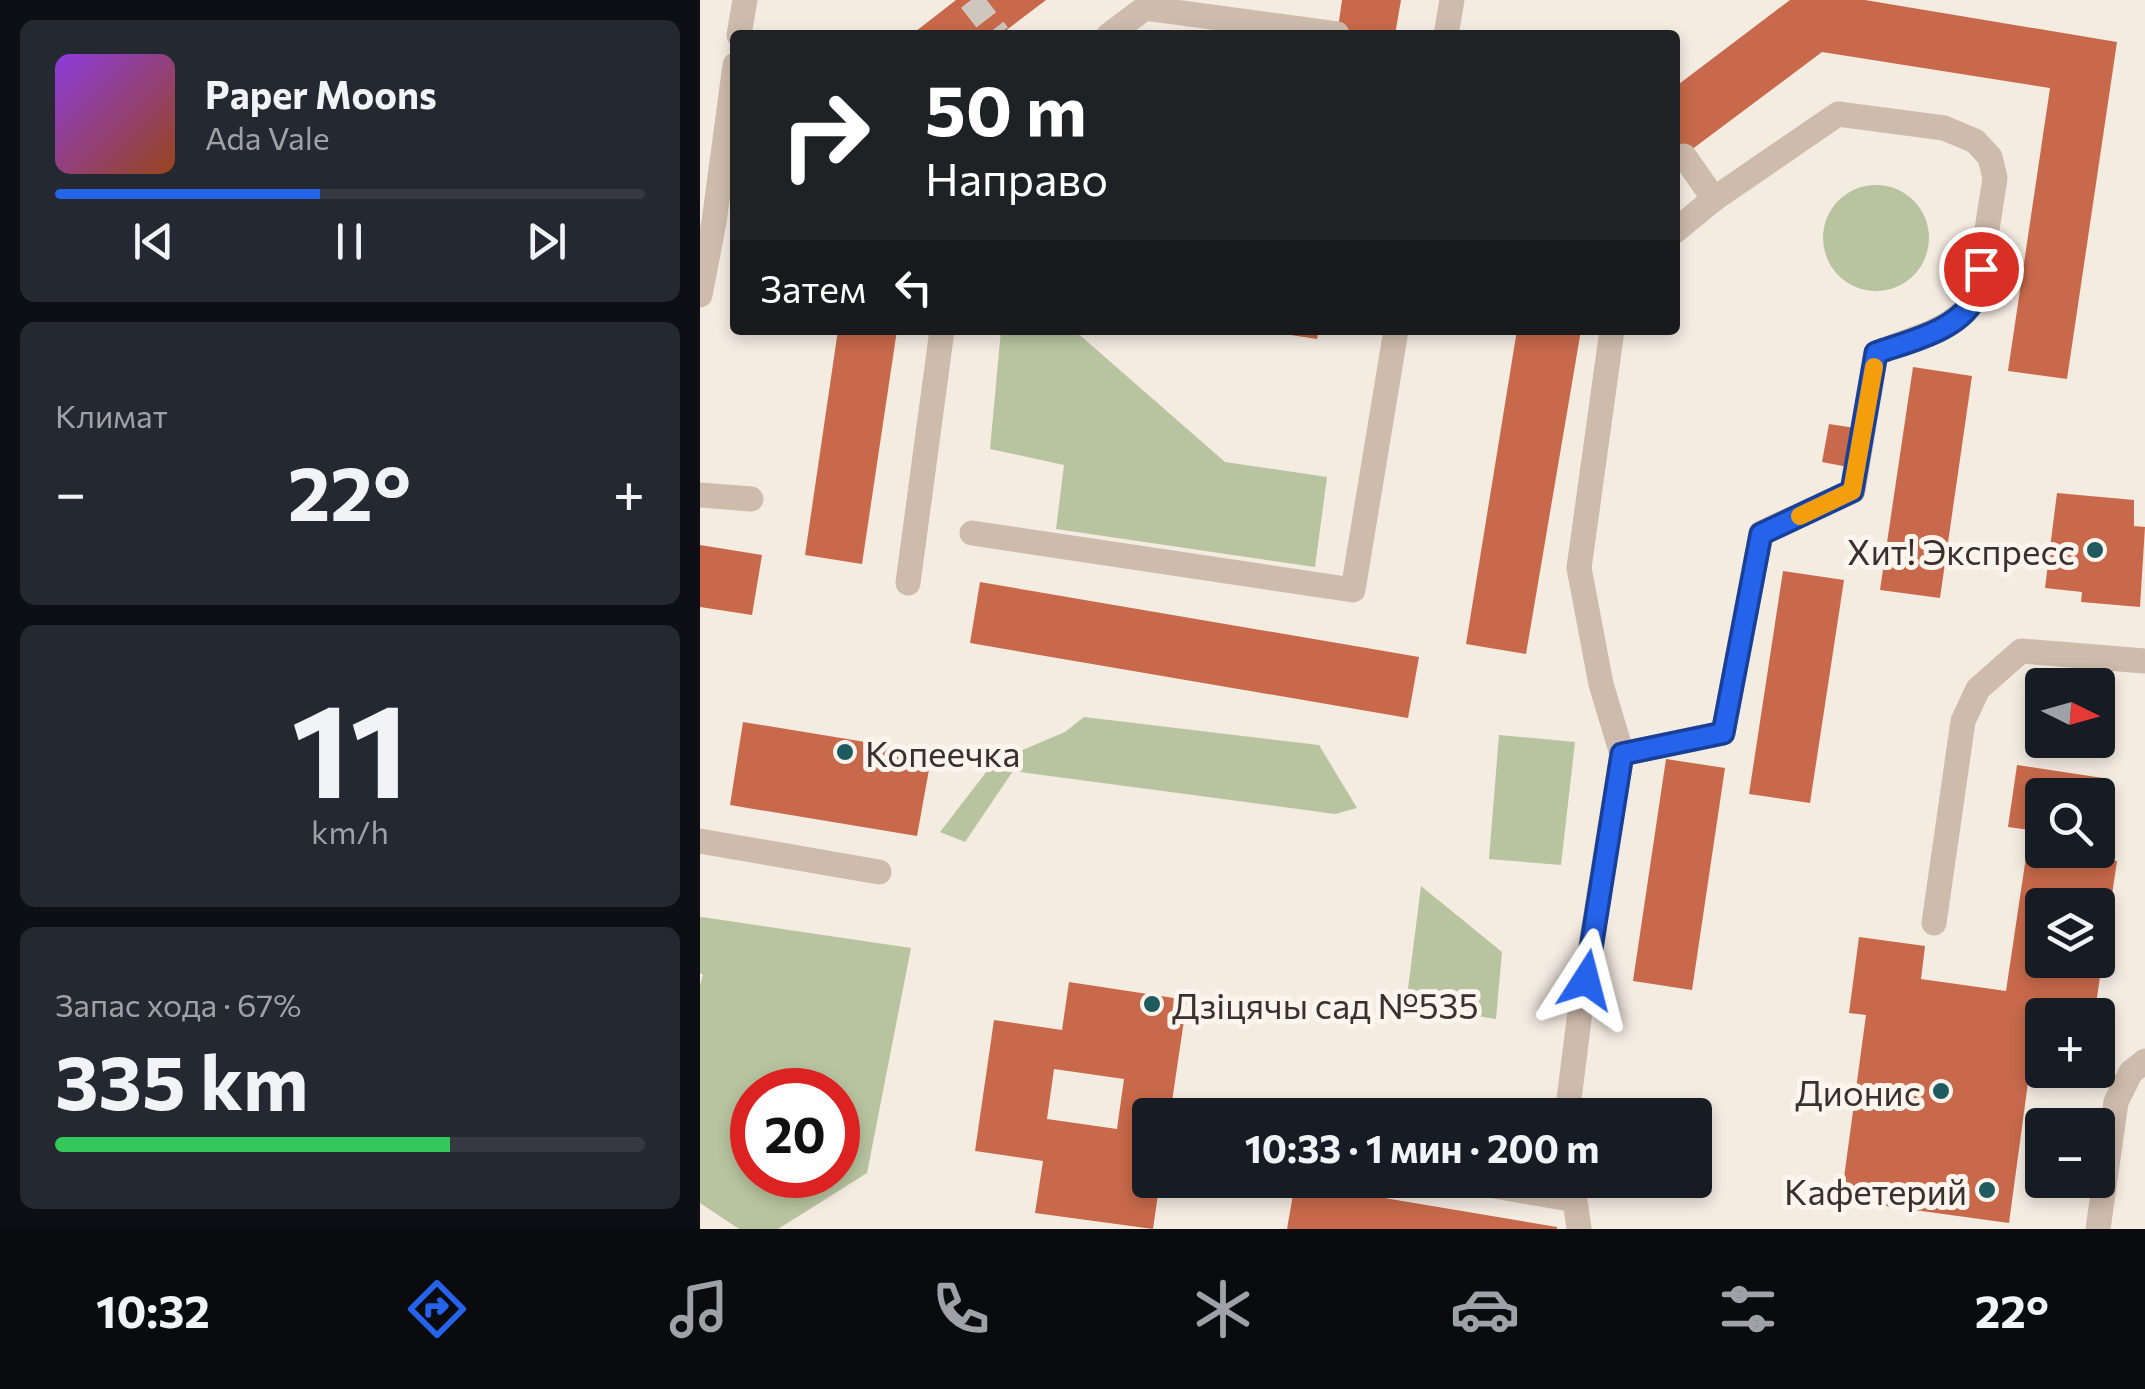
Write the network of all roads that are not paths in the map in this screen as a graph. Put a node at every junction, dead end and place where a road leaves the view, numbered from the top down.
1 (745, 0) edge
2 (1452, 0) edge
3 (741, 30) edge
4 (1116, 30) edge
5 (1286, 30) edge
6 (1447, 30) edge
7 (730, 102) edge
8 (1684, 156) dead end
9 (1714, 198) junction
10 (1680, 227) edge
11 (700, 295) edge
12 (941, 335) edge
13 (1395, 335) edge
14 (1611, 335) edge
15 (700, 495) edge
16 (751, 498) dead end
17 (972, 533) dead end
18 (908, 582) dead end
19 (2145, 661) edge
20 (1622, 754) junction
21 (700, 841) edge
22 (879, 872) dead end
23 (1934, 923) dead end
24 (2145, 1061) edge
25 (1569, 1098) edge
26 (1572, 1198) edge
27 (1578, 1229) edge
28 (2098, 1229) edge

1 - 3 lane
2 - 6 lane
4 - 5 lane
7 - 11 lane
8 - 9 lane
9 - 10 lane
9 - 20 lane
12 - 18 lane
13 - 17 lane
14 - 20 lane
15 - 16 lane
19 - 23 lane
20 - 25 lane
21 - 22 lane
24 - 28 lane
26 - 27 lane

